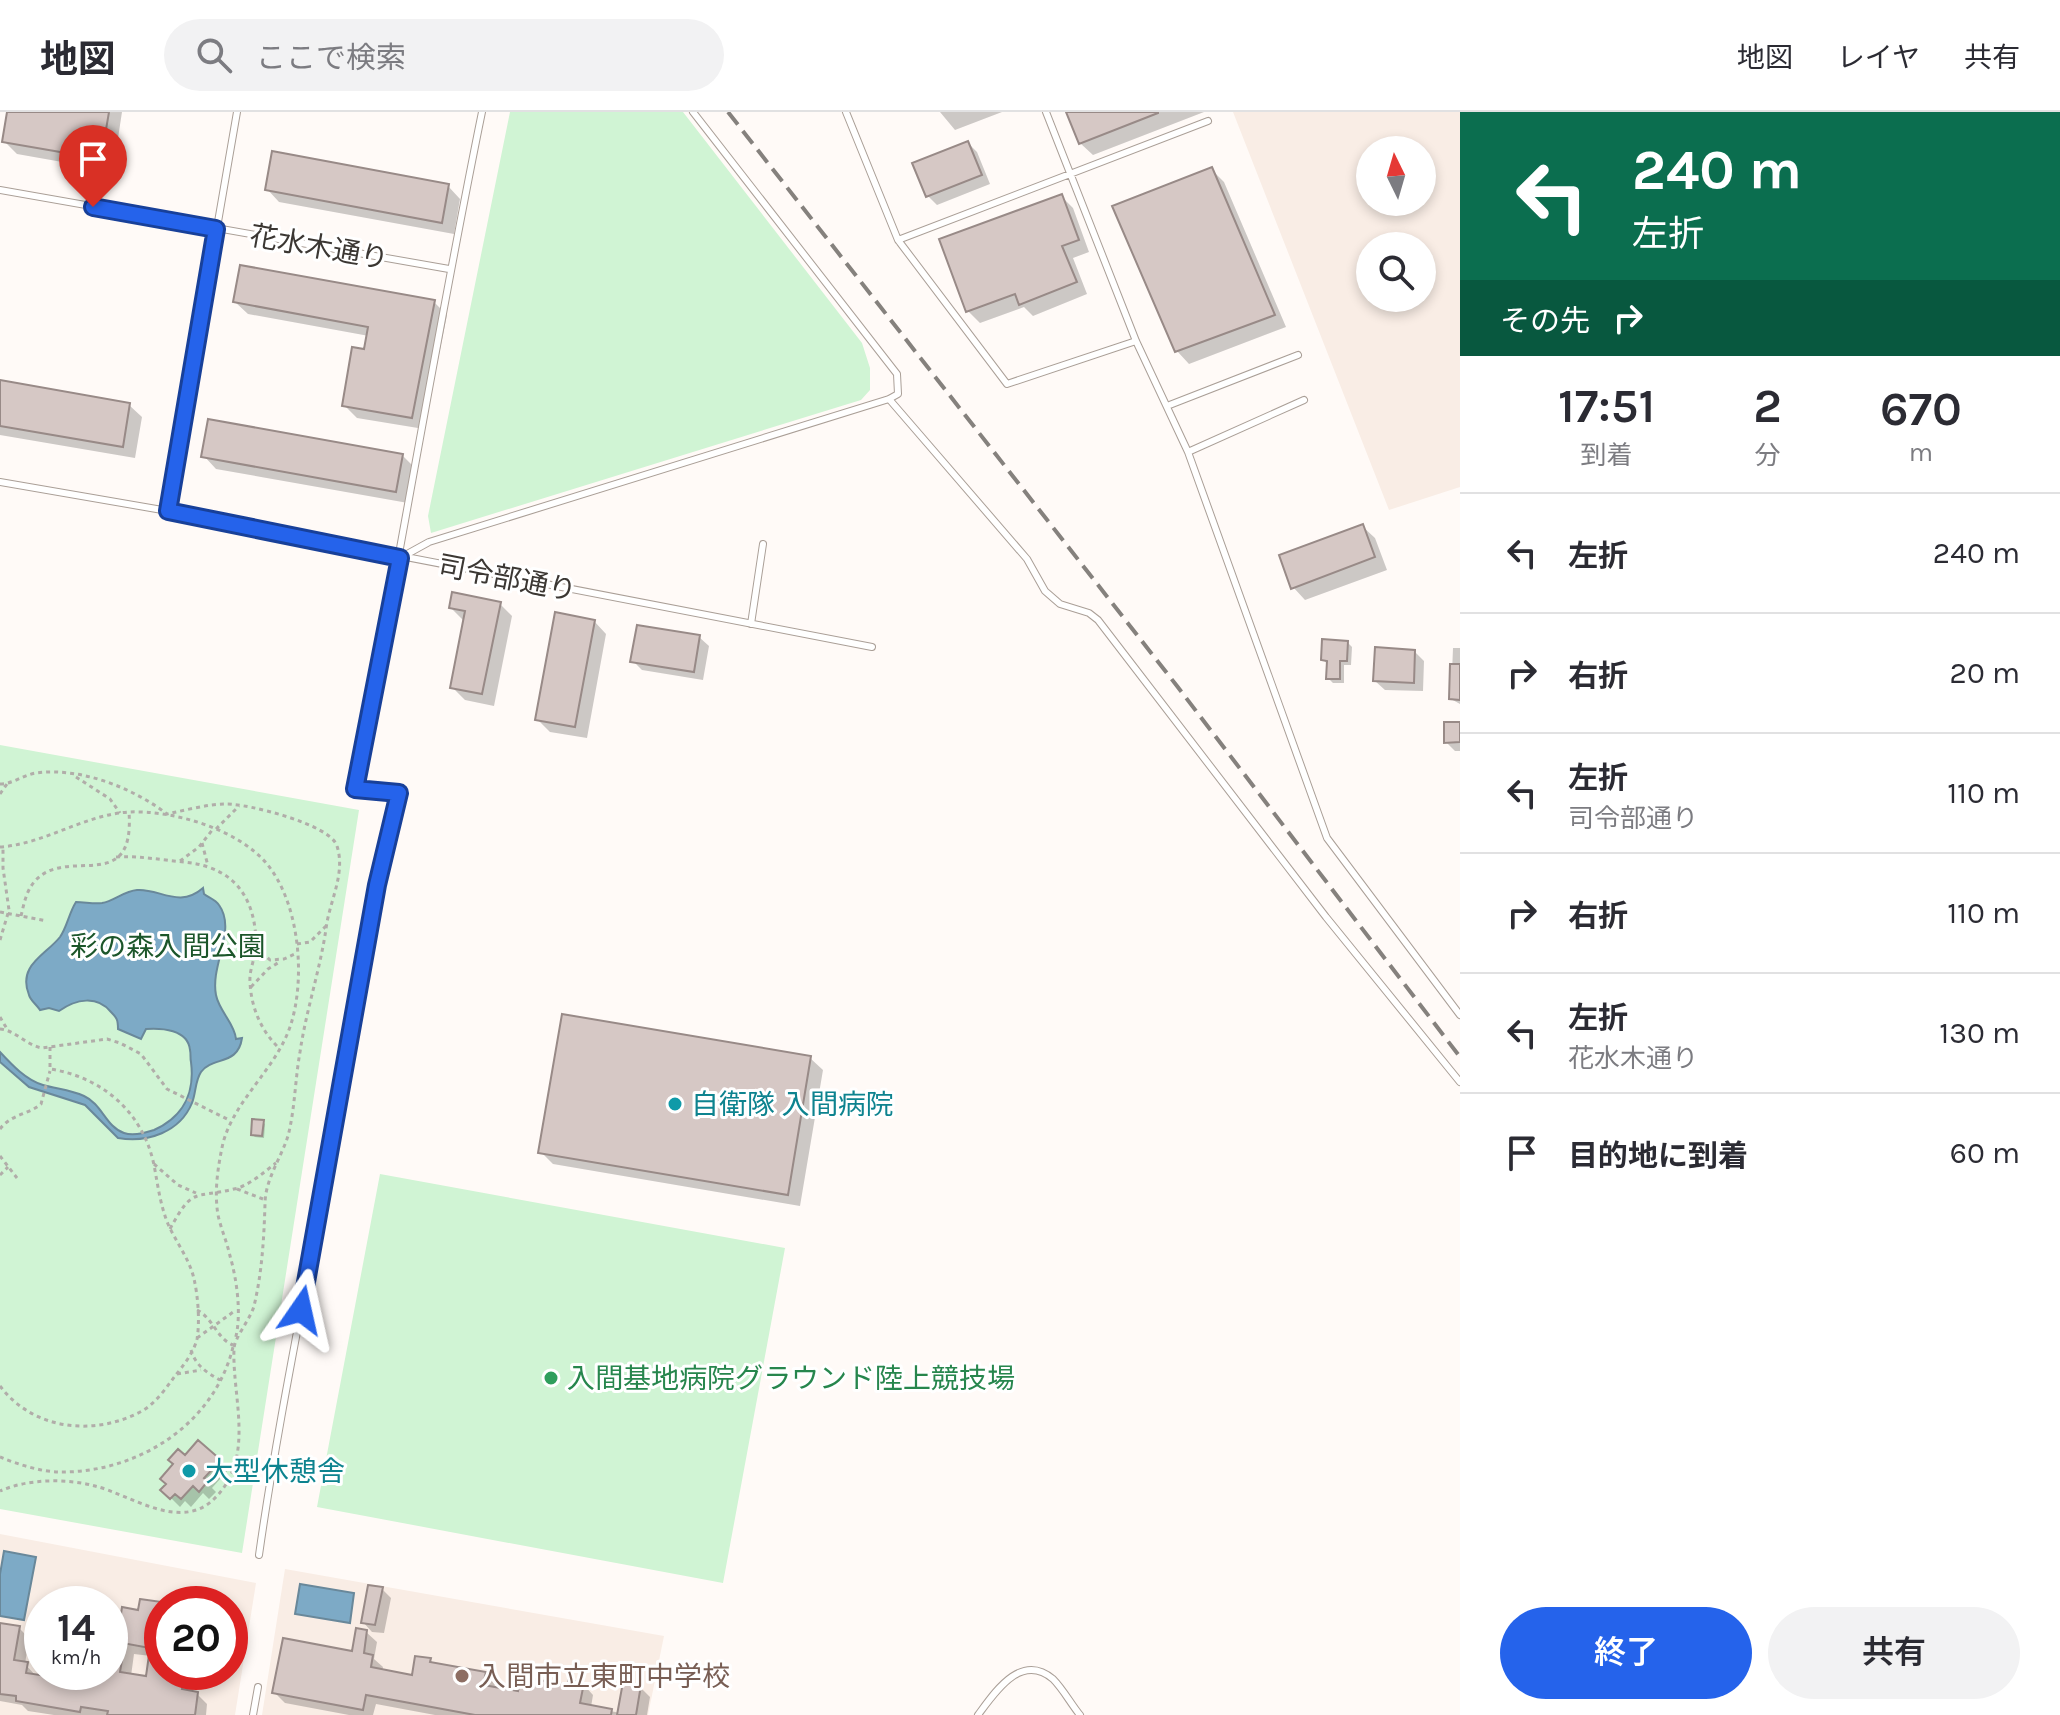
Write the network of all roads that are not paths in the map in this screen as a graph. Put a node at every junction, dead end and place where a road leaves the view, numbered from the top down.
1 (237, 112) edge
2 (482, 112) edge
3 (693, 112) edge
4 (846, 112) edge
5 (1046, 112) edge
6 (1208, 121) dead end
7 (1070, 174) junction
8 (0, 190) edge
9 (216, 229) junction
10 (898, 240) junction
11 (449, 269) junction
12 (1136, 341) junction
13 (1298, 355) dead end
14 (889, 399) junction
15 (1304, 400) dead end
16 (1167, 406) junction
17 (1188, 452) junction
18 (0, 482) edge
19 (168, 511) junction
20 (763, 544) dead end
21 (400, 558) junction
22 (751, 624) junction
23 (872, 647) dead end
24 (1460, 1015) edge
25 (1460, 1082) edge
26 (259, 1555) dead end
27 (258, 1687) dead end
28 (253, 1715) edge
29 (978, 1715) edge
30 (1080, 1715) edge

1 - 9 lane
2 - 11 lane
3 - 14 lane
4 - 10 lane
5 - 7 lane
6 - 7 lane
7 - 10 lane
7 - 12 lane
8 - 9 lane, 花水木通り
9 - 11 lane, 花水木通り
9 - 19 lane
10 - 12 lane
11 - 21 lane
12 - 16 lane
13 - 16 lane
14 - 21 lane
14 - 25 lane
15 - 17 lane
16 - 17 lane
17 - 24 lane
18 - 19 lane, 司令部通り
19 - 21 lane, 司令部通り
20 - 22 lane
21 - 22 lane, 司令部通り
21 - 26 lane
22 - 23 lane, 司令部通り
27 - 28 lane
29 - 30 lane

